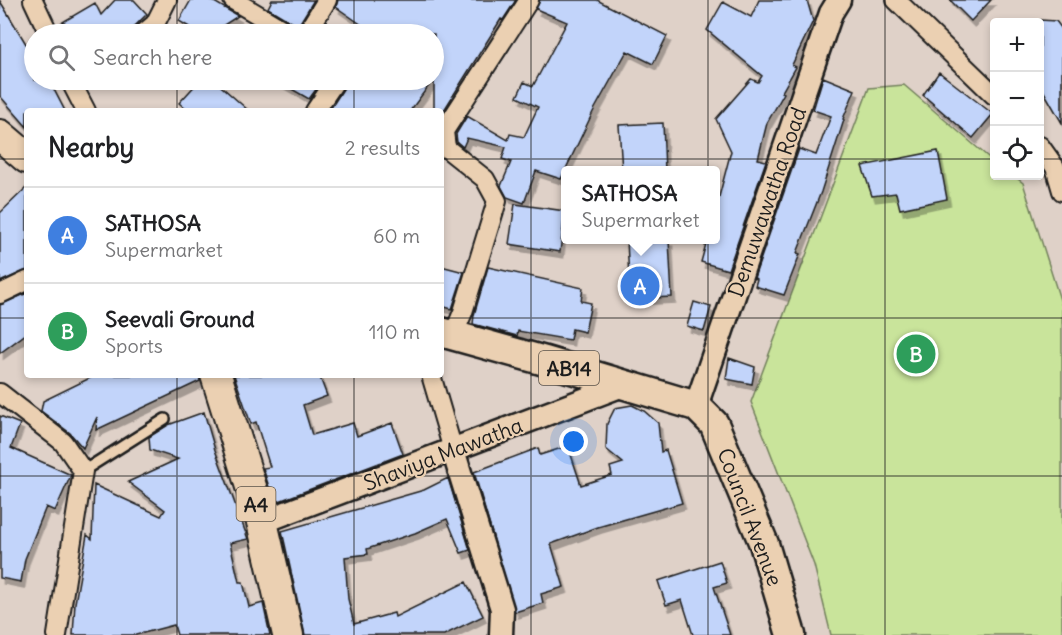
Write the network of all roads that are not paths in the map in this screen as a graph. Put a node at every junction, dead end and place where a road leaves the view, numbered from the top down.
1 (33, 0) edge
2 (167, 0) edge
3 (233, 0) edge
4 (327, 0) edge
5 (529, 0) edge
6 (839, 0) edge
7 (896, 0) edge
8 (44, 24) edge
9 (155, 24) edge
10 (273, 24) edge
11 (312, 24) edge
12 (75, 90) edge
13 (329, 90) edge
14 (990, 91) edge
15 (84, 108) edge
16 (317, 108) edge
17 (0, 135) edge
18 (1044, 152) edge
19 (24, 155) edge
20 (1062, 191) edge
21 (24, 282) edge
22 (0, 294) edge
23 (447, 334) edge
24 (217, 378) edge
25 (432, 378) edge
26 (623, 385) junction
27 (0, 393) edge
28 (696, 406) junction
29 (165, 419) dead end
30 (453, 450) junction
31 (83, 471) junction
32 (262, 522) junction
33 (57, 635) edge
34 (288, 635) edge
35 (501, 635) edge
36 (791, 635) edge

1 - 8 street
2 - 9 street
3 - 10 street
4 - 11 street
5 - 23 street
6 - 28 street, Demuwawatha Road
7 - 14 street
12 - 15 street
13 - 16 street
17 - 19 highway
18 - 20 street
21 - 22 street
23 - 26 main road, AB14
24 - 32 highway, A4
25 - 30 street
26 - 28 main road, AB14
26 - 30 street, Shaviya Mawatha
27 - 31 street
28 - 36 main road, Council Avenue
29 - 31 lane
30 - 32 street, Shaviya Mawatha
30 - 35 street
31 - 33 street
32 - 34 highway, A4

